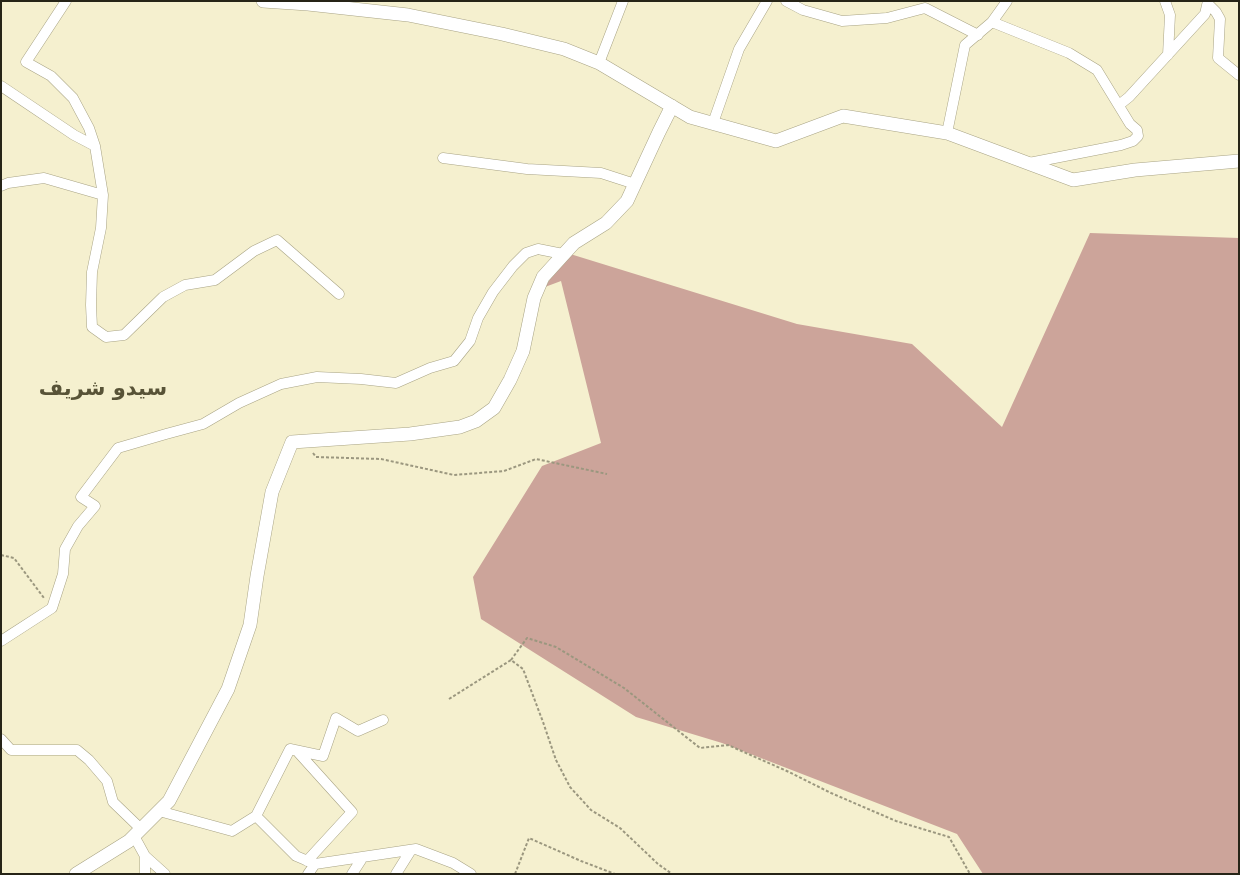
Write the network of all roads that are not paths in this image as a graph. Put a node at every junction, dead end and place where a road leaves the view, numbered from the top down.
1 (66, 1) edge
2 (263, 1) edge
3 (623, 1) edge
4 (766, 1) edge
5 (786, 1) edge
6 (917, 1) edge
7 (1007, 1) edge
8 (1165, 1) edge
9 (1208, 2) edge
10 (925, 8) junction
11 (992, 22) junction
12 (978, 35) junction
13 (1168, 55) junction
14 (599, 63) junction
15 (1239, 75) edge
16 (1, 86) edge
17 (1119, 105) junction
18 (672, 106) junction
19 (713, 123) junction
20 (947, 133) junction
21 (95, 146) junction
22 (443, 158) dead end
23 (1239, 161) edge
24 (1029, 163) junction
25 (635, 184) junction
26 (1, 186) edge
27 (103, 195) junction
28 (563, 254) junction
29 (339, 294) dead end
30 (1, 641) edge
31 (383, 720) dead end
32 (1, 739) edge
33 (297, 751) junction
34 (159, 811) junction
35 (256, 816) junction
36 (137, 833) junction
37 (410, 850) junction
38 (145, 856) junction
39 (363, 857) junction
40 (311, 863) junction
41 (76, 874) edge
42 (146, 874) edge
43 (165, 874) edge
44 (308, 874) edge
45 (352, 874) edge
46 (396, 874) edge
47 (470, 874) edge

1 - 21 street
2 - 14 street
3 - 14 street
4 - 19 street
5 - 10 street
6 - 10 street
7 - 11 street
8 - 13 street
9 - 13 street
9 - 15 street
10 - 12 street
11 - 12 street
11 - 17 street
12 - 20 street
13 - 17 street
14 - 18 street
16 - 21 street
17 - 24 street
18 - 19 street
18 - 25 street
19 - 20 street
20 - 24 street
21 - 27 street
22 - 25 street
23 - 24 street
25 - 28 street
26 - 27 street
27 - 29 street
28 - 30 street
28 - 34 street
31 - 33 street
32 - 36 street
33 - 35 street
33 - 40 street
34 - 35 street
34 - 36 street
35 - 40 street
36 - 38 street
36 - 41 street
37 - 39 street
37 - 46 street
37 - 47 street
38 - 42 street
38 - 43 street
39 - 40 street
39 - 45 street
40 - 44 street

